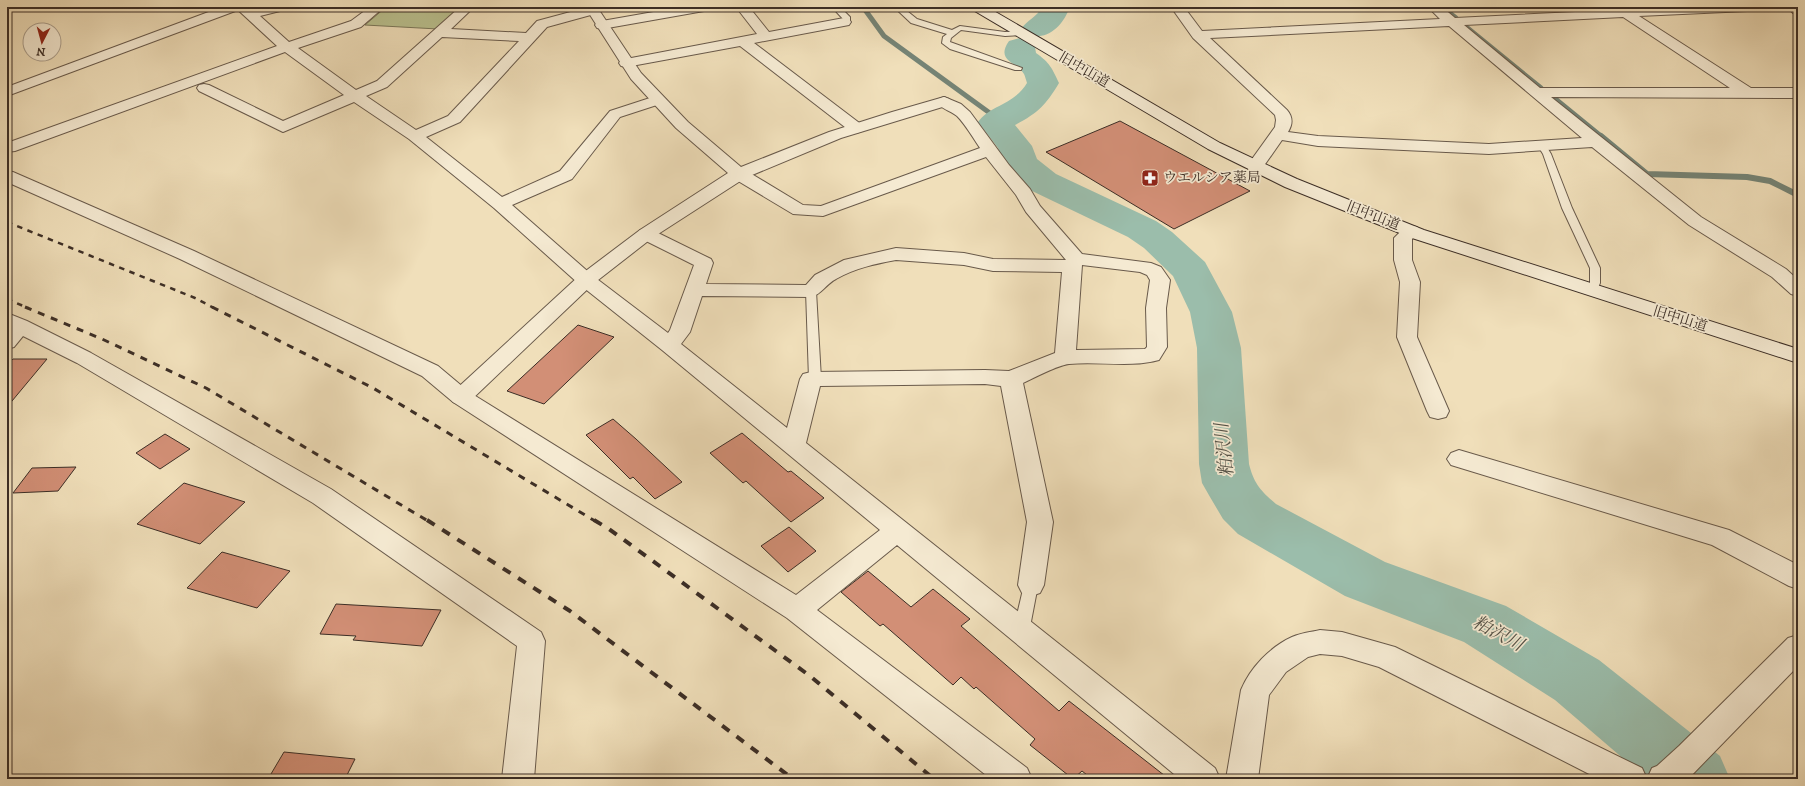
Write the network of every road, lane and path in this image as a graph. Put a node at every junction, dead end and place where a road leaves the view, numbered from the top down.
1 (279, 7) edge
2 (378, 7) edge
3 (468, 7) edge
4 (704, 7) edge
5 (742, 7) edge
6 (836, 7) edge
7 (898, 7) edge
8 (978, 7) edge
9 (1177, 7) edge
10 (1434, 7) edge
11 (1747, 7) edge
12 (1793, 7) edge
13 (242, 9) edge
14 (592, 9) edge
15 (1621, 10) edge
16 (1798, 10) edge
17 (844, 22) joint
18 (1452, 22) junction
19 (602, 25) junction
20 (439, 33) junction
21 (1021, 33) junction
22 (952, 34) junction
23 (1198, 35) junction
24 (531, 37) junction
25 (766, 37) junction
26 (742, 41) junction
27 (288, 47) junction
28 (626, 63) junction
29 (1018, 68) dead end
30 (204, 88) junction
31 (7, 92) edge
32 (1537, 92) junction
33 (1746, 92) junction
34 (1798, 93) edge
35 (355, 96) junction
36 (658, 100) junction
37 (856, 128) junction
38 (1278, 135) junction
39 (415, 136) junction
40 (1596, 142) junction
41 (1542, 146) junction
42 (8, 149) edge
43 (990, 150) junction
44 (1255, 166) junction
45 (740, 174) junction
46 (7, 176) edge
47 (500, 204) junction
48 (1411, 231) junction
49 (646, 234) junction
50 (1074, 262) junction
51 (586, 280) junction
52 (694, 290) junction
53 (1798, 290) edge
54 (811, 291) junction
55 (1592, 291) junction
56 (11, 329) edge
57 (669, 345) junction
58 (1798, 356) edge
59 (1065, 357) junction
60 (815, 379) junction
61 (1011, 379) junction
62 (461, 397) junction
63 (1438, 411) dead end
64 (794, 446) junction
65 (1458, 460) dead end
66 (898, 530) junction
67 (1798, 578) edge
68 (1031, 585) joint
69 (798, 610) junction
70 (1021, 632) junction
71 (1798, 647) edge
72 (518, 779) edge
73 (1016, 779) edge
74 (1204, 779) edge
75 (1242, 779) edge
76 (1631, 779) edge
77 (1663, 779) edge

1 - 13 street
2 - 27 street
3 - 20 street
4 - 19 street
5 - 25 street
6 - 17 lane
7 - 22 lane
8 - 21 street, 旧中山道
9 - 23 street
10 - 18 street
11 - 15 street
12 - 16 street
13 - 27 street
13 - 31 street
14 - 19 street
14 - 24 street
15 - 18 street
15 - 33 street
17 - 25 street
18 - 23 street
18 - 32 street
19 - 28 street
20 - 24 street
20 - 35 street
21 - 22 lane
21 - 44 street, 旧中山道
22 - 29 lane
23 - 38 street
24 - 39 street
25 - 26 street
26 - 28 street
26 - 37 street
27 - 30 street
27 - 35 street
27 - 42 street
28 - 36 street
30 - 35 street
30 - 42 street
32 - 33 street
32 - 40 street
33 - 34 street
35 - 39 street
36 - 45 street
36 - 47 street
37 - 43 street
37 - 45 street
38 - 41 street
38 - 44 street
39 - 47 street
40 - 41 street
40 - 53 street
41 - 55 lane
43 - 45 street
43 - 50 street
44 - 48 street, 旧中山道
45 - 49 street
46 - 62 street
47 - 51 street
48 - 55 street, 旧中山道
48 - 63 street
49 - 51 street
49 - 52 street
50 - 54 street
50 - 59 street
50 - 59 street
51 - 57 street
51 - 62 street
52 - 54 street
52 - 57 street
54 - 60 lane
55 - 58 street, 旧中山道
56 - 72 street
57 - 64 street
59 - 61 street
60 - 61 street
60 - 64 street
61 - 68 street
62 - 69 street
64 - 66 street
65 - 67 street
66 - 69 street
66 - 70 street
68 - 70 lane
69 - 73 street
70 - 74 street
71 - 77 street
75 - 76 street

